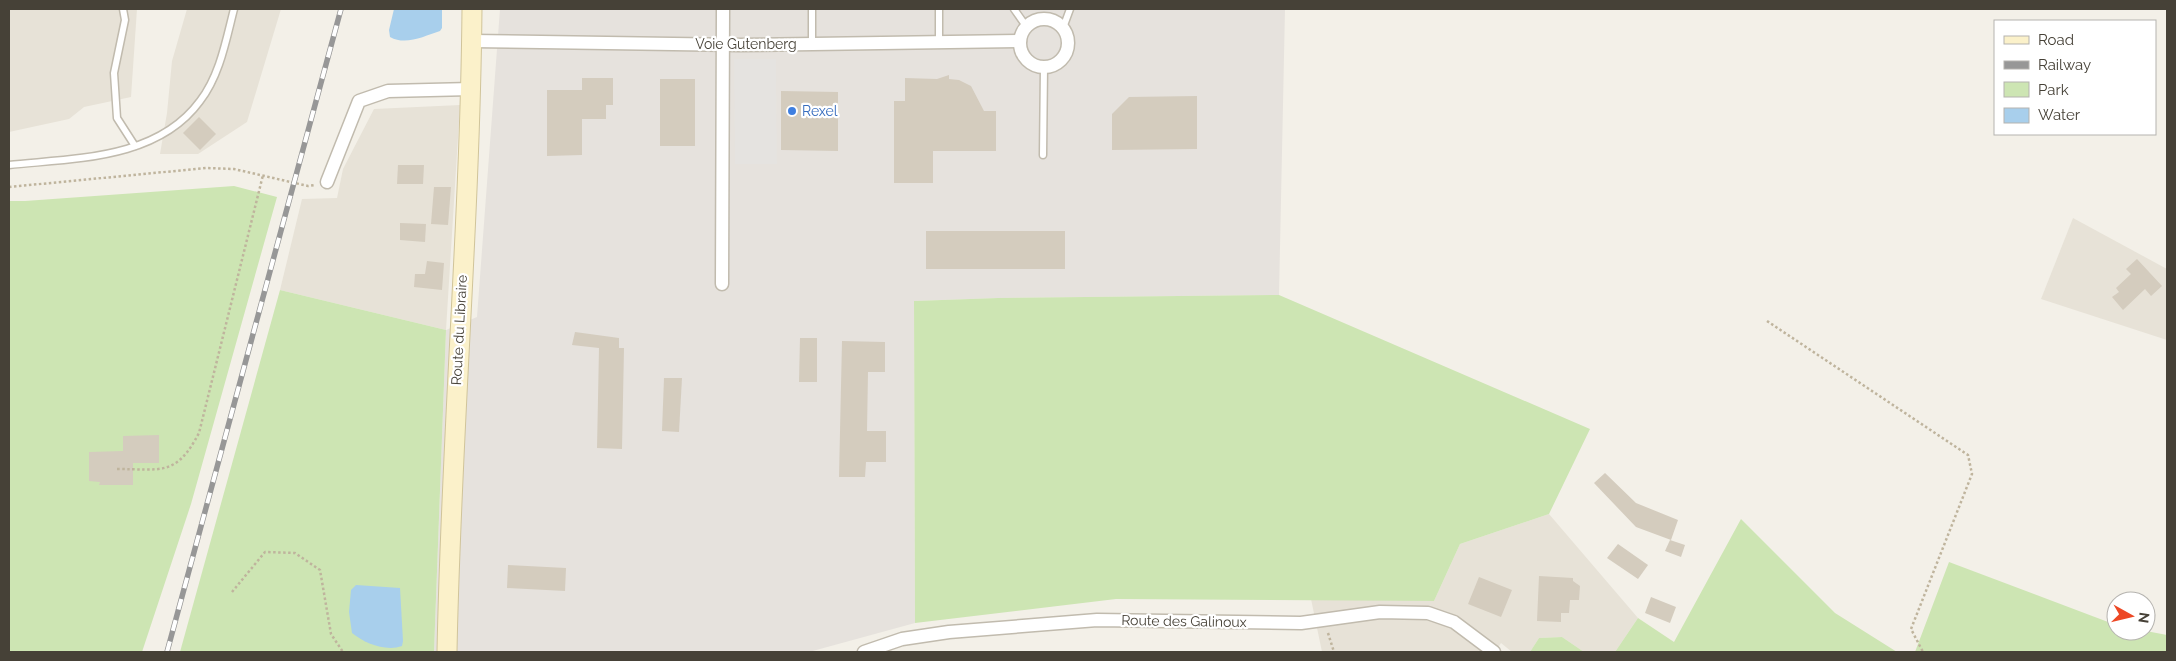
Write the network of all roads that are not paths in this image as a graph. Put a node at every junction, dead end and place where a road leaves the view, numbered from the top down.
1 (123, 9) edge
2 (234, 9) edge
3 (472, 9) edge
4 (723, 9) edge
5 (812, 9) edge
6 (938, 9) edge
7 (1014, 9) edge
8 (1070, 9) edge
9 (1026, 26) junction
10 (1063, 28) junction
11 (472, 41) junction
12 (1020, 41) junction
13 (939, 42) junction
14 (723, 44) junction
15 (812, 44) junction
16 (1044, 67) junction
17 (471, 89) junction
18 (135, 146) junction
19 (1043, 155) dead end
20 (9, 165) edge
21 (327, 182) road end
22 (722, 284) dead end
23 (447, 652) edge
24 (864, 652) edge
25 (1494, 652) edge

1 - 18 lane
2 - 18 lane
3 - 11 main road, Route du Libraire
4 - 14 street
5 - 15 lane
6 - 13 lane
7 - 9 lane
8 - 10 lane
9 - 10 street
9 - 12 street
10 - 16 street
11 - 14 street, Voie Gutenberg
11 - 17 main road, Route du Libraire
12 - 13 street, Voie Gutenberg
12 - 16 street
13 - 15 street, Voie Gutenberg
14 - 15 street, Voie Gutenberg
14 - 22 street
16 - 19 lane
17 - 21 street
17 - 23 main road, Route du Libraire
18 - 20 lane
24 - 25 street, Route des Galinoux

